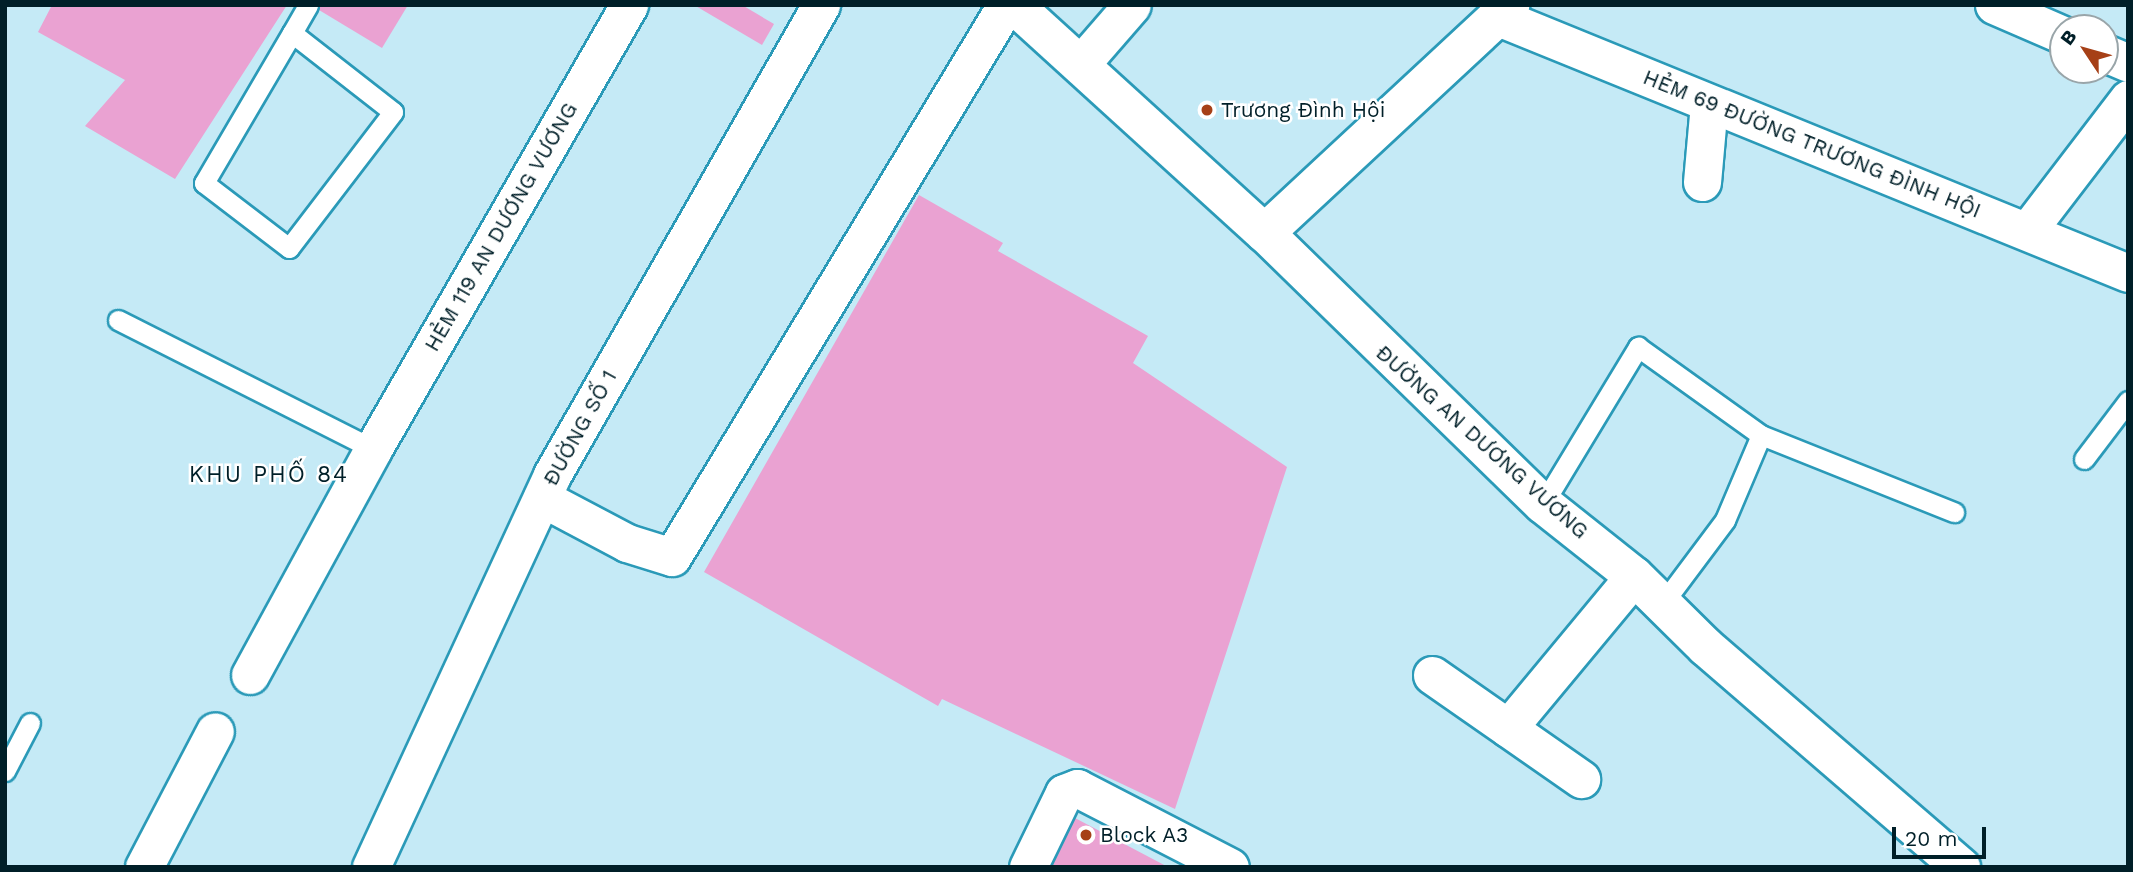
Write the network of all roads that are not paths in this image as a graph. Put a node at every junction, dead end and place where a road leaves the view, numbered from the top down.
1 (308, 5) edge
2 (629, 5) edge
3 (821, 5) edge
4 (1006, 5) edge
5 (1014, 5) edge
6 (1132, 5) edge
7 (1994, 5) edge
8 (1503, 10) edge
9 (2049, 29) edge
10 (292, 33) junction
11 (1080, 65) junction
12 (2128, 99) edge
13 (1709, 104) junction
14 (1702, 182) dead end
15 (2028, 230) junction
16 (1265, 233) junction
17 (2128, 274) edge
18 (118, 320) dead end
19 (2128, 401) edge
20 (1762, 435) junction
21 (373, 449) junction
22 (2084, 459) dead end
23 (542, 498) junction
24 (1543, 504) junction
25 (1954, 512) dead end
26 (1634, 576) junction
27 (1663, 603) junction
28 (250, 675) dead end
29 (1432, 675) dead end
30 (30, 723) dead end
31 (1508, 728) junction
32 (215, 732) dead end
33 (5, 771) edge
34 (1581, 779) dead end
35 (144, 867) edge
36 (371, 867) edge
37 (1028, 867) edge
38 (1230, 867) edge
39 (1961, 867) edge

1 - 10 lane
2 - 21 street, HẺM 119 AN DƯƠNG VƯƠNG
3 - 23 street, ĐƯỜNG SỐ 1
4 - 23 street
5 - 11 main road, ĐƯỜNG AN DƯƠNG VƯƠNG
6 - 11 street
7 - 9 street
8 - 13 street, HẺM 69 ĐƯỜNG TRƯƠNG ĐÌNH HỘI
8 - 16 main road
10 - 10 lane
11 - 16 main road, ĐƯỜNG AN DƯƠNG VƯƠNG
12 - 15 street
13 - 14 street
13 - 15 street, HẺM 69 ĐƯỜNG TRƯƠNG ĐÌNH HỘI
15 - 17 street, HẺM 69 ĐƯỜNG TRƯƠNG ĐÌNH HỘI
16 - 24 main road, ĐƯỜNG AN DƯƠNG VƯƠNG
18 - 21 lane
19 - 22 lane
20 - 24 lane
20 - 25 lane
20 - 27 lane
21 - 28 street, HẺM 119 AN DƯƠNG VƯƠNG
23 - 36 street, ĐƯỜNG SỐ 1
24 - 26 main road, ĐƯỜNG AN DƯƠNG VƯƠNG
26 - 27 main road, ĐƯỜNG AN DƯƠNG VƯƠNG
26 - 31 street
27 - 39 main road, ĐƯỜNG AN DƯƠNG VƯƠNG
29 - 31 street
30 - 33 lane
31 - 34 street
32 - 35 street
37 - 38 street

